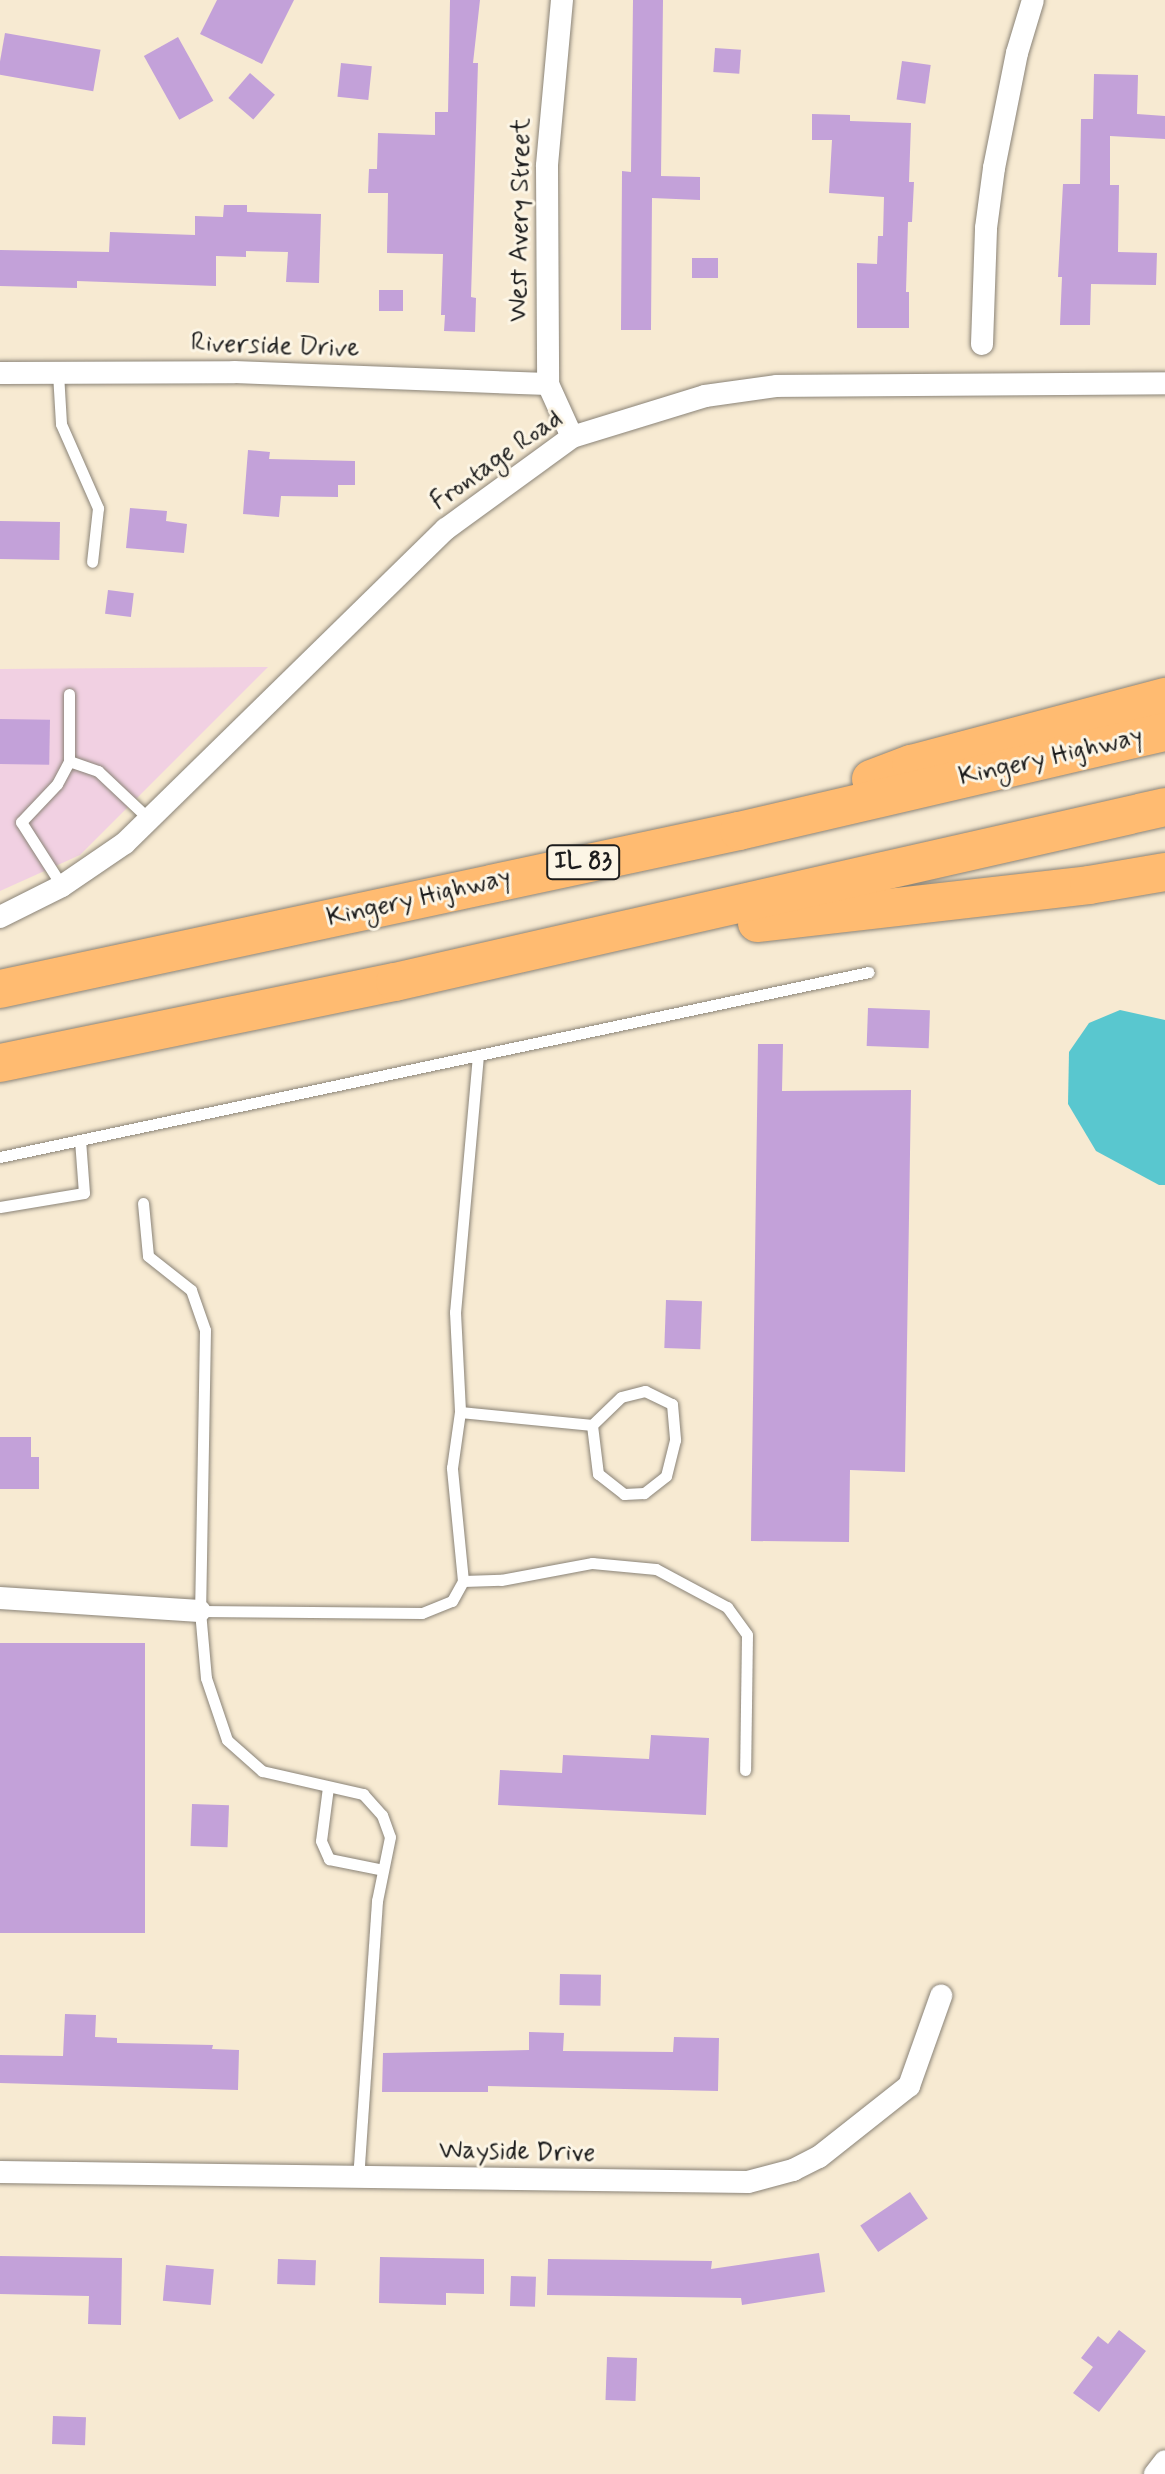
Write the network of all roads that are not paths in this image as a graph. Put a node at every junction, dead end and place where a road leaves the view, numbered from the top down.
1 (562, 0) edge
2 (1033, 0) edge
3 (982, 344) dead end
4 (0, 373) edge
5 (58, 373) junction
6 (1165, 383) edge
7 (548, 384) junction
8 (572, 437) junction
9 (92, 562) dead end
10 (69, 694) dead end
11 (1165, 697) edge
12 (1165, 732) edge
13 (69, 761) junction
14 (1165, 807) edge
15 (149, 819) junction
16 (739, 831) junction
17 (1165, 872) edge
18 (62, 886) junction
19 (0, 917) edge
20 (869, 972) dead end
21 (395, 982) junction
22 (0, 989) edge
23 (478, 1055) junction
24 (0, 1063) edge
25 (80, 1140) junction
26 (0, 1157) edge
27 (143, 1203) dead end
28 (0, 1207) edge
29 (460, 1412) junction
30 (592, 1425) junction
31 (463, 1581) junction
32 (0, 1598) edge
33 (200, 1611) junction
34 (745, 1770) dead end
35 (328, 1787) junction
36 (383, 1870) junction
37 (941, 1996) dead end
38 (0, 2172) edge
39 (358, 2178) junction
40 (1165, 2461) edge
41 (1155, 2474) edge

1 - 7 street, West Avery Street
2 - 3 street
4 - 5 street, Riverside Drive
5 - 7 street, Riverside Drive
5 - 9 lane
6 - 8 street, Frontage Road
7 - 8 street, West Avery Street
8 - 15 street, Frontage Road
10 - 13 lane
11 - 16 highway
12 - 16 highway, Kingery Highway / IL 83
13 - 15 lane
13 - 18 lane
14 - 21 highway
15 - 18 street, Frontage Road
16 - 22 highway, Kingery Highway / IL 83
17 - 21 highway
18 - 19 street, Frontage Road
20 - 23 lane
21 - 24 highway
23 - 25 lane
23 - 29 lane
25 - 26 lane
25 - 28 lane
27 - 33 lane
29 - 30 lane
29 - 31 lane
30 - 30 lane
31 - 33 lane
31 - 34 lane
32 - 33 street
33 - 35 lane
35 - 36 lane
35 - 36 lane
36 - 39 lane
37 - 39 street, Wayside Drive
38 - 39 street, Wayside Drive
40 - 41 street

